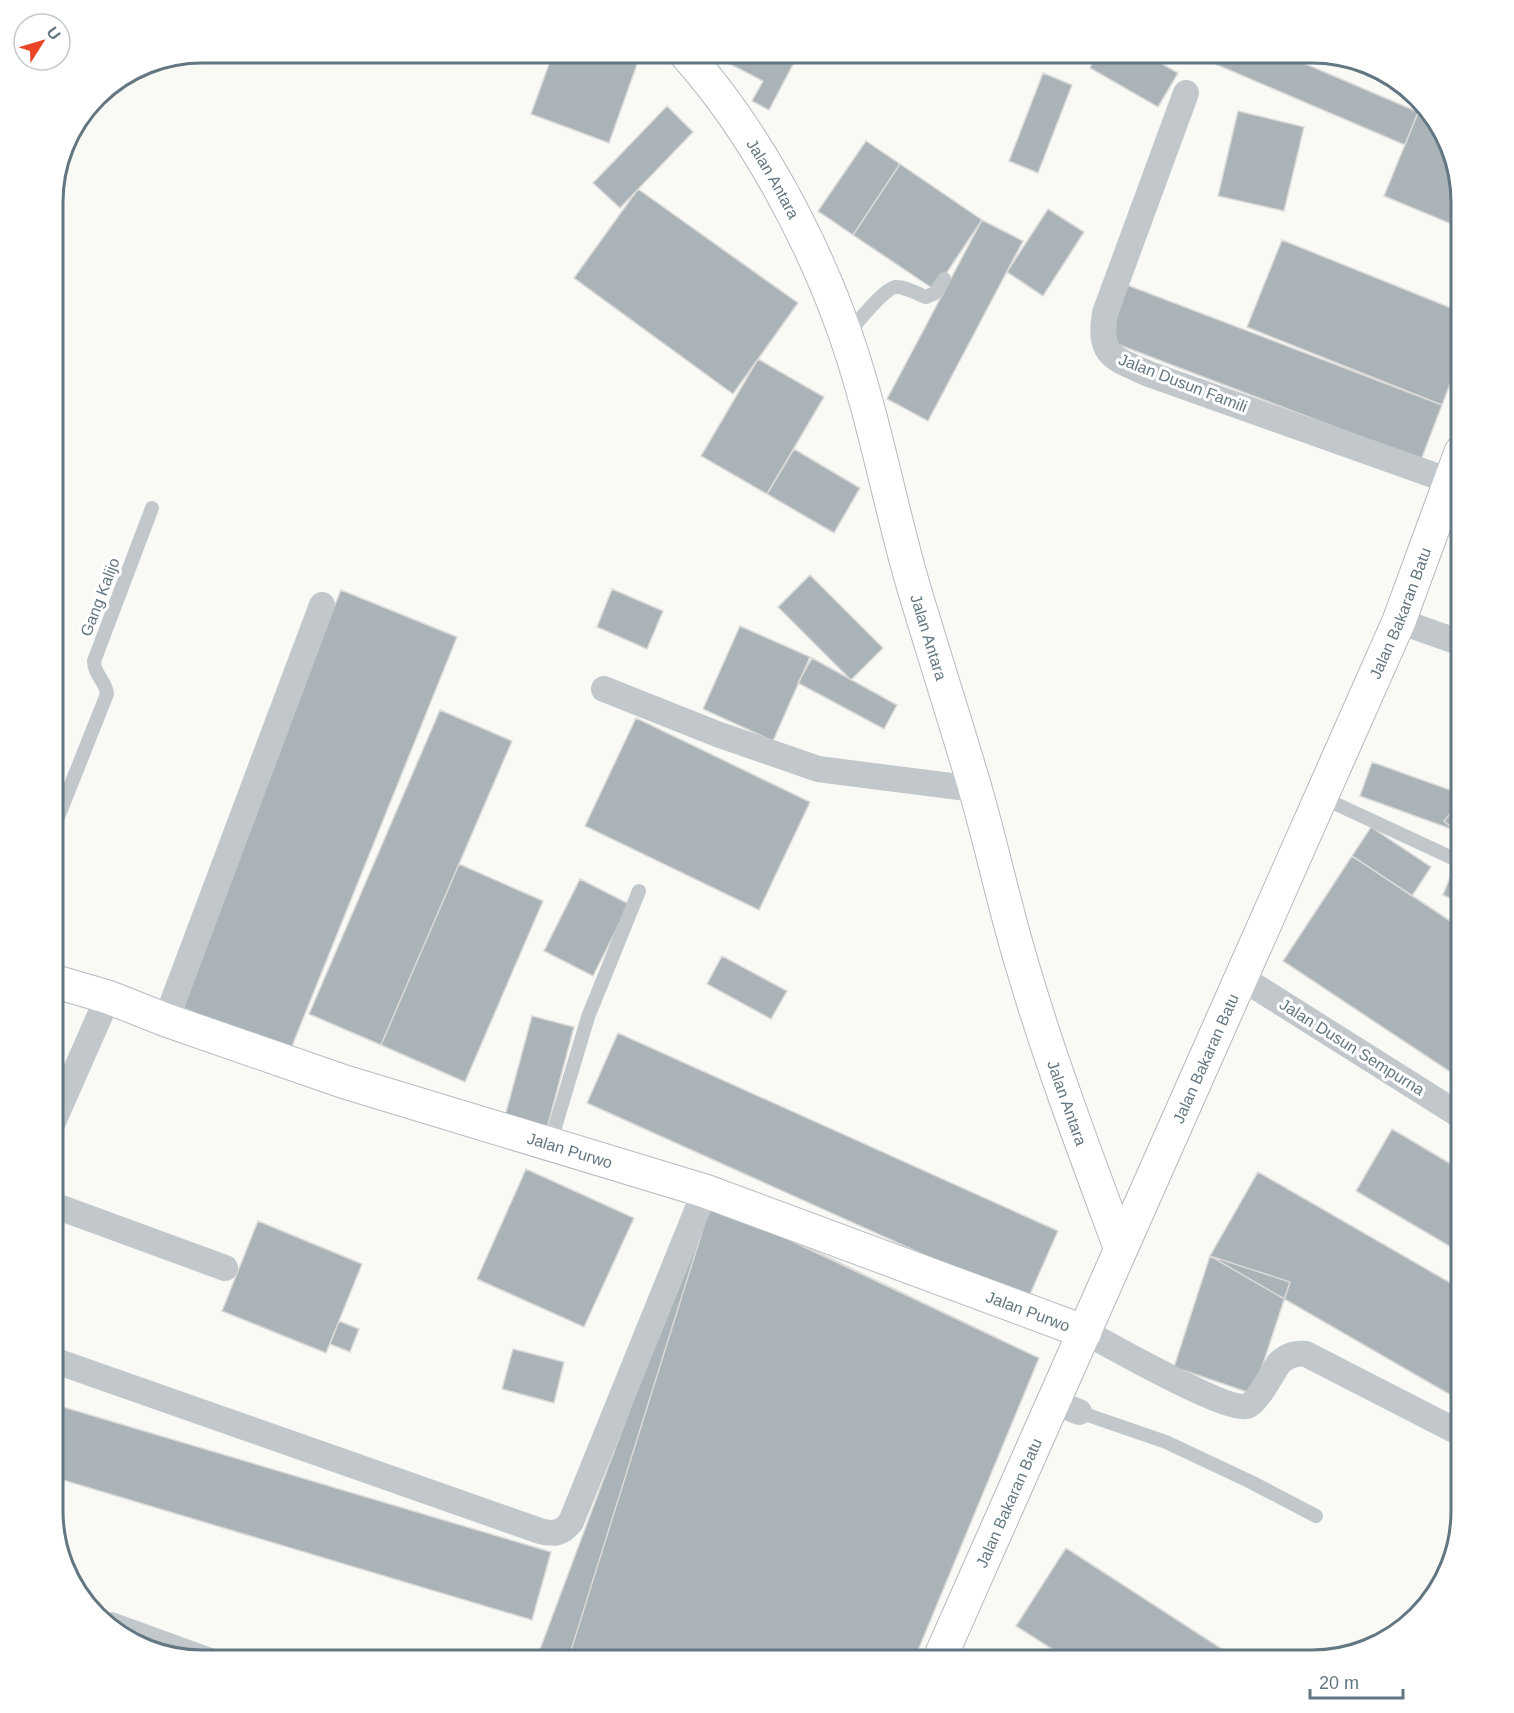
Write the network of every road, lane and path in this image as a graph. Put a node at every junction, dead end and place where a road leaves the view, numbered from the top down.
1 (696, 63) edge
2 (1186, 93) dead end
3 (944, 279) dead end
4 (846, 336) junction
5 (1451, 465) edge
6 (1451, 480) edge
7 (152, 508) dead end
8 (322, 605) dead end
9 (1399, 621) junction
10 (1451, 639) edge
11 (604, 689) dead end
12 (975, 789) junction
13 (1321, 797) junction
14 (63, 805) edge
15 (1451, 857) edge
16 (639, 891) dead end
17 (1242, 978) junction
18 (63, 984) edge
19 (108, 997) junction
20 (166, 1020) junction
21 (63, 1099) edge
22 (1451, 1110) edge
23 (550, 1144) junction
24 (705, 1191) junction
25 (63, 1210) edge
26 (1120, 1247) junction
27 (225, 1268) dead end
28 (1085, 1332) junction
29 (63, 1364) edge
30 (1065, 1407) junction
31 (1451, 1428) edge
32 (1316, 1516) dead end
33 (117, 1621) edge
34 (197, 1650) edge
35 (944, 1650) edge

1 - 4 main road, Jalan Antara
2 - 5 street, Jalan Dusun Famili
3 - 4 lane
4 - 12 main road, Jalan Antara
6 - 9 main road, Jalan Bakaran Batu
7 - 14 lane, Gang Kalijo
8 - 20 street
9 - 10 street
9 - 13 main road, Jalan Bakaran Batu
11 - 12 street
12 - 26 main road, Jalan Antara
13 - 15 lane
13 - 17 main road, Jalan Bakaran Batu
16 - 23 lane
17 - 22 street, Jalan Dusun Sempurna
17 - 26 main road, Jalan Bakaran Batu
18 - 19 main road, Jalan Purwo
19 - 20 main road, Jalan Purwo
19 - 21 street
20 - 23 main road, Jalan Purwo
23 - 24 main road, Jalan Purwo
24 - 28 main road, Jalan Purwo
24 - 29 street
25 - 27 street
26 - 28 main road, Jalan Bakaran Batu
28 - 30 main road, Jalan Bakaran Batu
28 - 31 street
30 - 32 lane
30 - 35 main road, Jalan Bakaran Batu
33 - 34 lane

